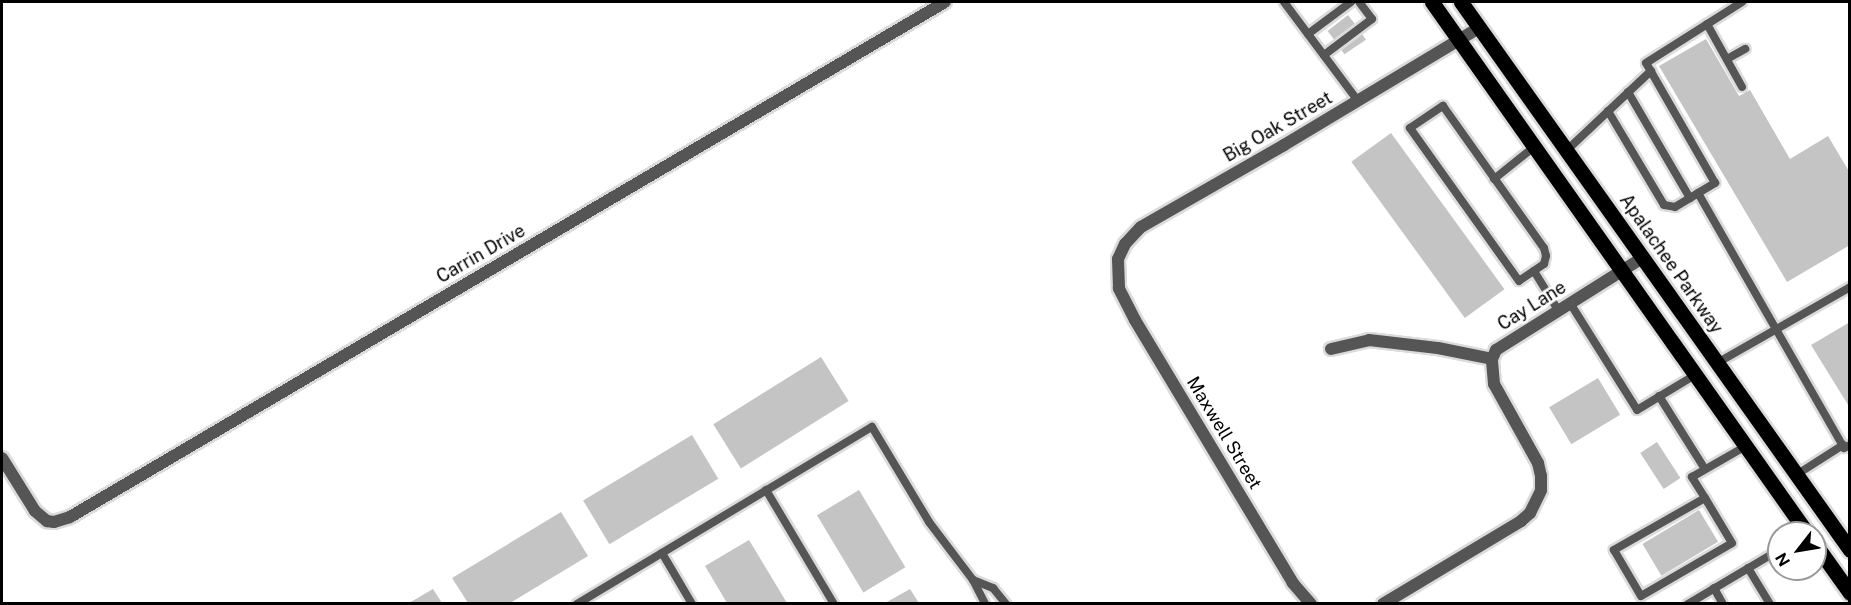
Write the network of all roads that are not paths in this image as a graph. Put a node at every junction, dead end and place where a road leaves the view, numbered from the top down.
1 (945, 2) edge
2 (1284, 2) edge
3 (1351, 2) edge
4 (1359, 2) edge
5 (1432, 2) edge
6 (1461, 2) edge
7 (1742, 2) edge
8 (1707, 24) junction
9 (1479, 28) junction
10 (1308, 34) junction
11 (1459, 40) junction
12 (1745, 49) dead end
13 (1324, 55) junction
14 (1726, 59) junction
15 (1651, 71) junction
16 (1742, 87) dead end
17 (1628, 92) junction
18 (1358, 101) junction
19 (1608, 111) junction
20 (1534, 147) junction
21 (1566, 151) junction
22 (1494, 179) junction
23 (1698, 193) junction
24 (1690, 198) junction
25 (1642, 258) junction
26 (1534, 271) junction
27 (1621, 271) junction
28 (1116, 274) joint
29 (1850, 287) edge
30 (1570, 303) junction
31 (1558, 310) junction
32 (1778, 329) junction
33 (1331, 349) dead end
34 (1492, 359) junction
35 (1717, 363) junction
36 (1695, 375) junction
37 (1659, 396) junction
38 (1846, 445) edge
39 (1746, 447) junction
40 (2, 458) edge
41 (1705, 469) junction
42 (1796, 475) junction
43 (766, 490) junction
44 (1705, 498) junction
45 (1798, 521) edge
46 (1850, 550) edge
47 (662, 553) junction
48 (1767, 556) edge
49 (1827, 561) edge
50 (1748, 568) junction
51 (973, 580) junction
52 (1714, 588) junction
53 (1850, 593) edge
54 (577, 603) edge
55 (692, 603) edge
56 (834, 603) edge
57 (985, 603) edge
58 (1006, 603) edge
59 (1311, 603) edge
60 (1383, 603) edge
61 (1688, 603) edge
62 (1723, 603) edge
63 (1770, 603) edge

1 - 40 street, Carrin Drive
2 - 10 lane
3 - 10 lane
4 - 13 lane
5 - 11 main road
6 - 9 main road, Apalachee Parkway
7 - 8 lane
8 - 14 lane
8 - 15 lane
9 - 11 street, Big Oak Street
9 - 21 main road, Apalachee Parkway
10 - 13 lane
11 - 18 street, Big Oak Street
11 - 20 main road
12 - 14 lane
13 - 18 lane
14 - 16 lane
15 - 17 lane
15 - 23 lane
17 - 19 lane
17 - 24 lane
18 - 28 street, Big Oak Street
19 - 21 lane
19 - 24 lane
20 - 22 lane
20 - 27 main road
21 - 25 main road, Apalachee Parkway
22 - 26 lane
22 - 26 lane
23 - 24 lane
23 - 32 lane
25 - 27 street, Cay Lane
25 - 35 main road, Apalachee Parkway
26 - 31 lane
27 - 30 street, Cay Lane
27 - 36 main road
28 - 59 street, Maxwell Street
29 - 32 lane
30 - 31 street, Cay Lane
30 - 37 lane
31 - 34 street, Cay Lane
32 - 35 lane
32 - 38 lane
33 - 34 street
34 - 60 street
35 - 42 main road, Apalachee Parkway
36 - 37 lane
36 - 39 main road
37 - 41 lane
38 - 42 lane
39 - 41 lane
39 - 45 main road
41 - 44 lane
42 - 46 main road, Apalachee Parkway
43 - 47 lane
43 - 51 lane
43 - 56 lane
44 - 44 lane
47 - 54 lane
47 - 55 lane
48 - 50 lane
49 - 53 main road
50 - 52 lane
50 - 63 lane
51 - 57 lane
51 - 58 lane
52 - 61 lane
52 - 62 lane

